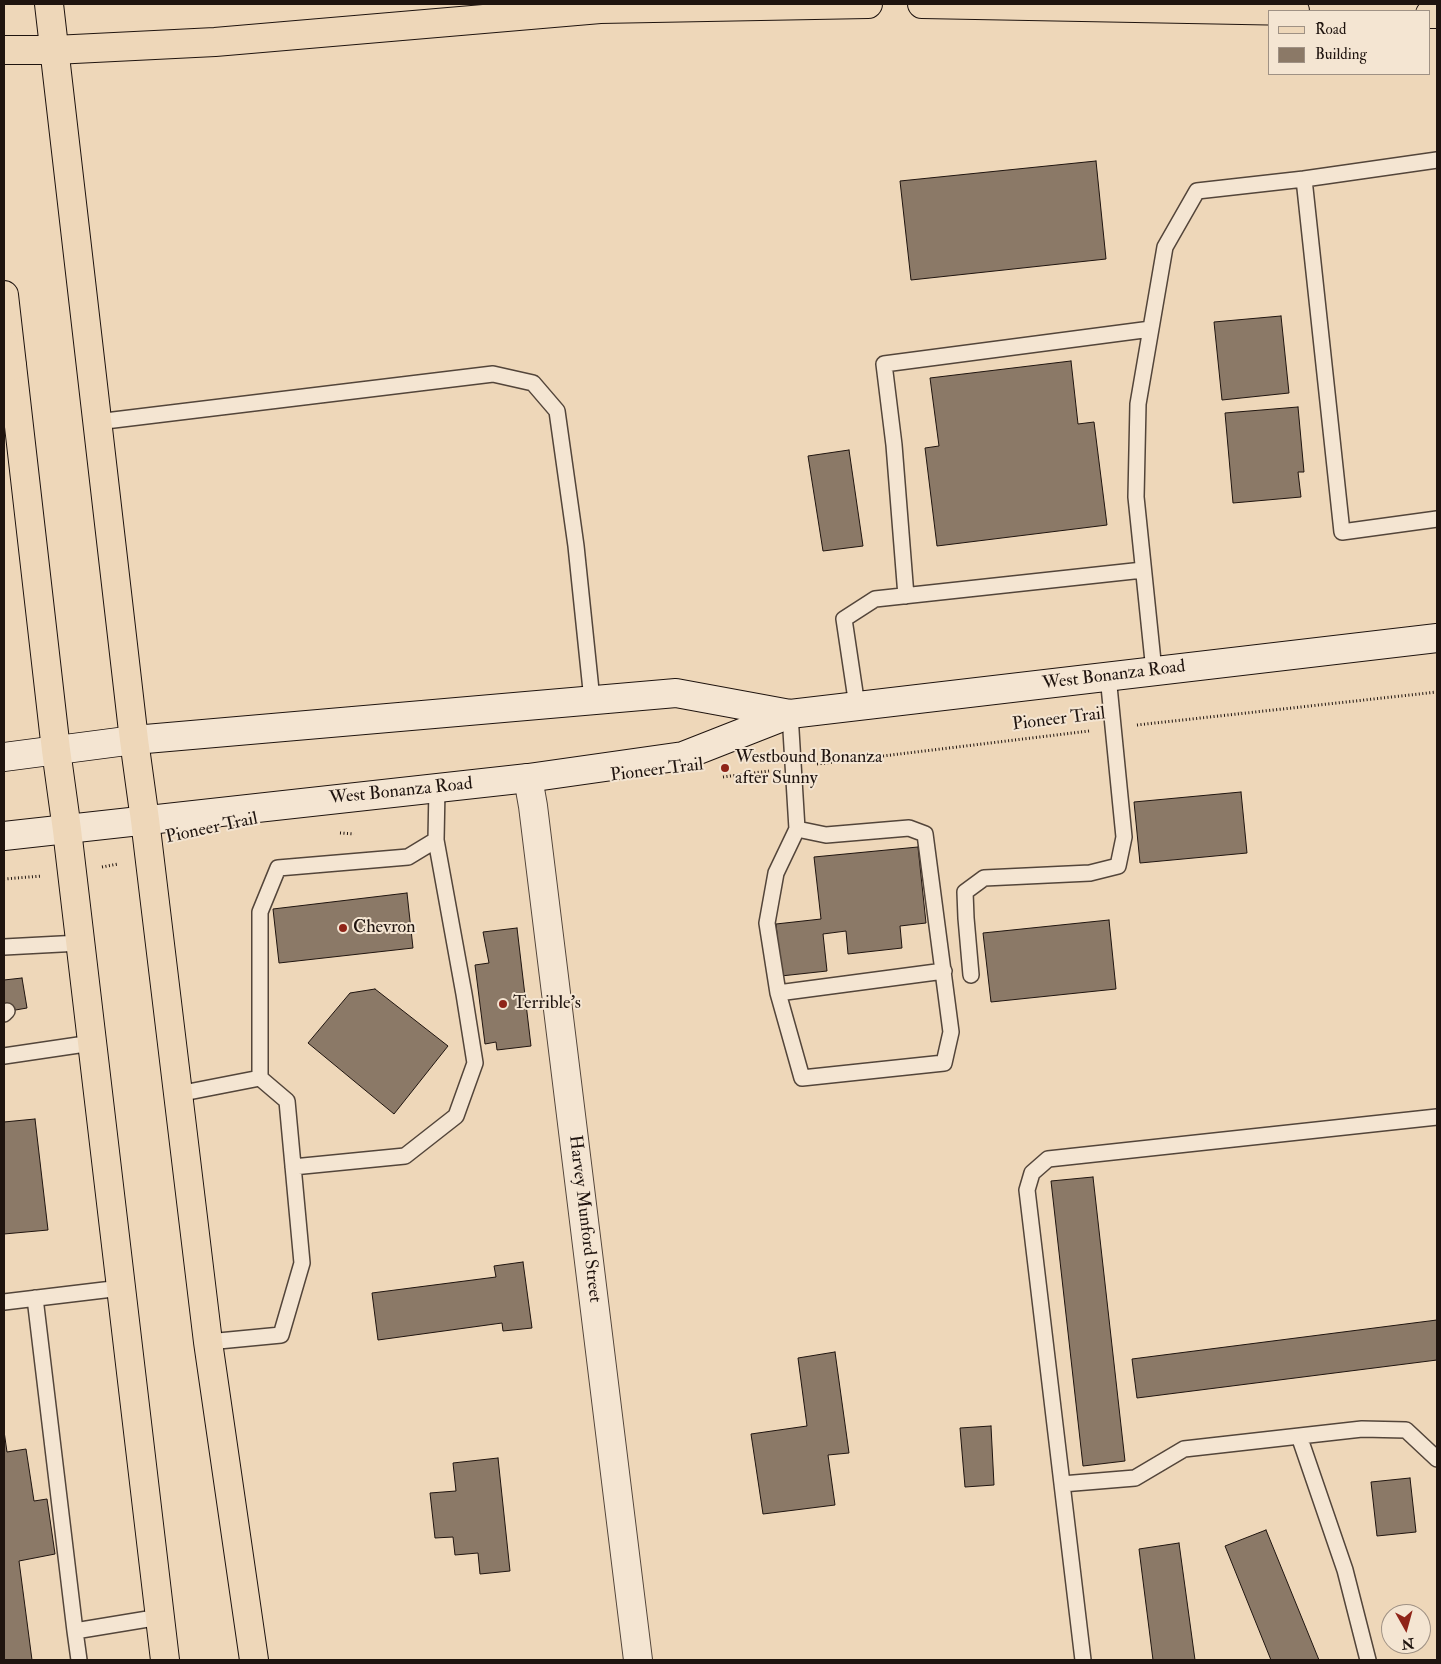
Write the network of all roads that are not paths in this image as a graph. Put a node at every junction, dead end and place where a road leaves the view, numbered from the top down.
1 (49, 4) edge
2 (868, 4) edge
3 (922, 4) edge
4 (1268, 10) edge
5 (4, 50) edge
6 (54, 50) junction
7 (1437, 160) edge
8 (1304, 179) junction
9 (4, 295) edge
10 (1151, 329) junction
11 (8, 355) edge
12 (97, 422) junction
13 (1437, 519) edge
14 (1143, 570) junction
15 (906, 596) junction
16 (1437, 638) edge
17 (1154, 671) junction
18 (1108, 676) junction
19 (592, 700) junction
20 (857, 706) junction
21 (790, 714) junction
22 (134, 740) junction
23 (56, 750) junction
24 (4, 757) edge
25 (528, 778) junction
26 (437, 788) junction
27 (145, 820) junction
28 (797, 829) junction
29 (67, 830) junction
30 (4, 836) edge
31 (436, 840) junction
32 (80, 943) junction
33 (4, 947) edge
34 (944, 971) junction
35 (971, 975) dead end
36 (778, 993) junction
37 (92, 1043) junction
38 (4, 1056) edge
39 (260, 1078) junction
40 (178, 1094) junction
41 (1437, 1117) edge
42 (293, 1167) junction
43 (121, 1288) junction
44 (36, 1298) junction
45 (4, 1302) edge
46 (208, 1342) junction
47 (1299, 1436) junction
48 (1437, 1459) edge
49 (1062, 1484) junction
50 (160, 1617) junction
51 (75, 1631) junction
52 (79, 1660) edge
53 (165, 1660) edge
54 (254, 1660) edge
55 (638, 1660) edge
56 (1083, 1660) edge
57 (1368, 1660) edge

1 - 6 main road
2 - 6 main road
3 - 4 main road
5 - 6 main road
6 - 12 main road
7 - 8 lane
8 - 10 lane
8 - 13 lane
9 - 11 main road
10 - 14 lane
10 - 15 lane
11 - 23 main road
12 - 19 lane
12 - 22 main road
14 - 15 lane
14 - 17 lane
15 - 20 lane
16 - 17 main road, West Bonanza Road
17 - 18 main road, West Bonanza Road
18 - 20 main road, West Bonanza Road
18 - 35 lane
19 - 21 main road, West Bonanza Road
19 - 22 main road, West Bonanza Road
20 - 21 main road, West Bonanza Road
21 - 25 main road, West Bonanza Road
21 - 28 lane
22 - 23 main road, West Bonanza Road
22 - 27 main road
23 - 24 main road, West Bonanza Road
23 - 29 main road
25 - 26 main road, West Bonanza Road
25 - 55 main road, Harvey Munford Street
26 - 27 main road, West Bonanza Road
26 - 31 lane
27 - 29 main road, West Bonanza Road
27 - 40 main road
28 - 34 lane
28 - 36 lane
29 - 30 main road, West Bonanza Road
29 - 32 main road
31 - 39 lane
31 - 42 lane
32 - 33 lane
32 - 37 main road
34 - 36 lane
34 - 36 lane
37 - 38 lane
37 - 43 main road
39 - 40 lane
39 - 42 lane
40 - 46 main road
41 - 49 lane
42 - 46 lane
43 - 44 lane
43 - 50 main road
44 - 45 lane
44 - 51 lane
46 - 54 main road
47 - 48 lane
47 - 49 lane
47 - 57 lane
49 - 56 lane
50 - 51 lane
50 - 53 main road
51 - 52 lane

